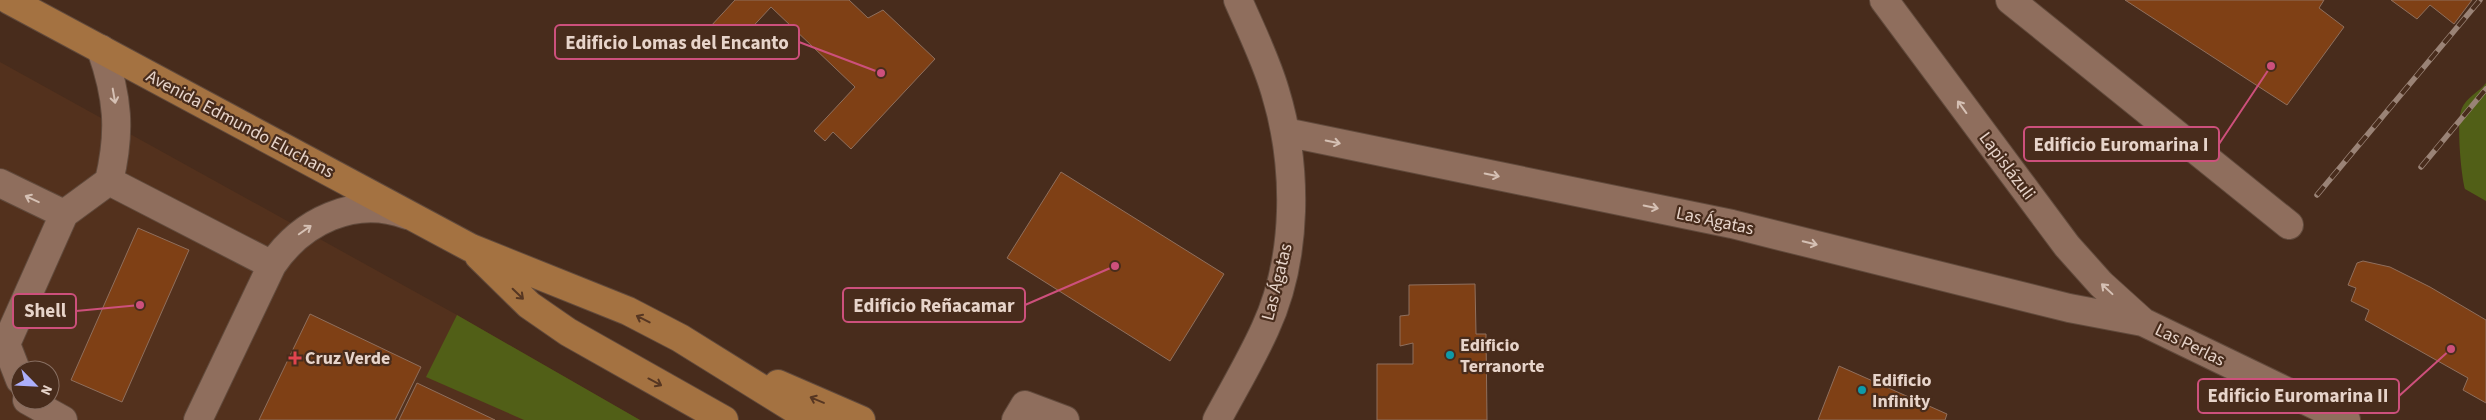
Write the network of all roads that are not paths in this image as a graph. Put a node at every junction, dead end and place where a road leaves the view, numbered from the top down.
1 (9, 0) edge
2 (1238, 0) edge
3 (1884, 0) edge
4 (2010, 0) edge
5 (101, 49) junction
6 (1285, 132) junction
7 (110, 181) junction
8 (0, 183) edge
9 (64, 214) junction
10 (426, 223) junction
11 (2289, 225) dead end
12 (471, 248) junction
13 (272, 266) junction
14 (2142, 322) junction
15 (3, 343) edge
16 (11, 360) edge
17 (731, 369) junction
18 (45, 410) edge
19 (717, 417) edge
20 (63, 420) edge
21 (198, 420) edge
22 (812, 420) edge
23 (861, 420) edge
24 (1016, 420) edge
25 (1066, 420) edge
26 (1217, 420) edge
27 (2346, 420) edge

1 - 5 main road, Avenida Edmundo Eluchans
2 - 6 street, Las Ágatas
14 -> 3 street, Lapislázuli
4 - 11 street
5 -> 7 street
5 - 10 main road, Avenida Edmundo Eluchans
6 -> 14 street, Las Ágatas
6 - 26 street, Las Ágatas
7 - 9 street
7 - 13 street
9 -> 8 street
9 - 15 street
10 - 12 main road, Avenida Edmundo Eluchans
13 -> 10 street
17 -> 12 main road, Avenida Edmundo Eluchans
12 -> 19 main road, Avenida Edmundo Eluchans
13 - 21 street
14 - 27 street, Las Perlas
15 - 16 street
17 - 22 main road, Avenida Edmundo Eluchans
23 -> 17 main road
18 - 20 street
24 - 25 street

